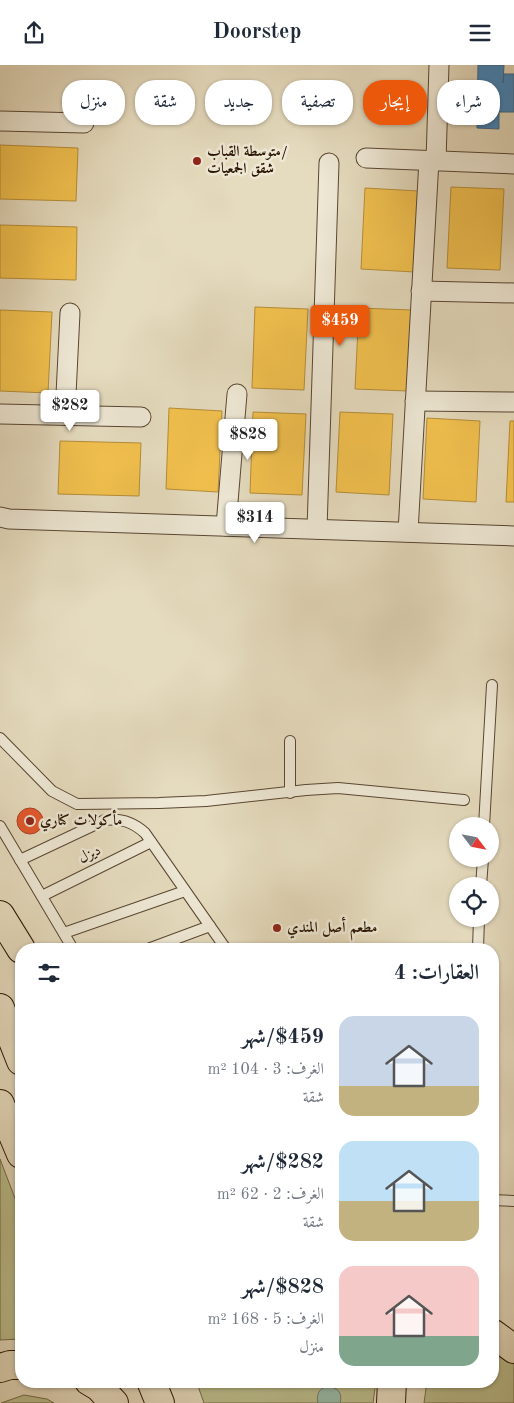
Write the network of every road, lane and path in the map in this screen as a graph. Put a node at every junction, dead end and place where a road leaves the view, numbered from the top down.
1 (439, 65) edge
2 (0, 121) edge
3 (62, 122) edge
4 (366, 157) dead end
5 (432, 161) junction
6 (329, 163) dead end
7 (514, 164) edge
8 (421, 291) junction
9 (514, 293) edge
10 (70, 313) dead end
11 (237, 394) dead end
12 (415, 401) junction
13 (514, 402) edge
14 (0, 414) edge
15 (64, 415) junction
16 (141, 417) dead end
17 (0, 517) edge
18 (226, 526) junction
19 (318, 529) junction
20 (408, 532) junction
21 (514, 536) edge
22 (492, 685) dead end
23 (0, 737) edge
24 (290, 741) dead end
25 (290, 793) junction
26 (464, 799) dead end
27 (485, 817) edge
28 (0, 826) edge
29 (151, 842) junction
30 (20, 860) junction
31 (185, 891) junction
32 (42, 896) junction
33 (0, 915) edge
34 (210, 927) junction
35 (479, 927) edge
36 (64, 933) junction
37 (17, 943) edge
38 (70, 943) edge
39 (165, 943) edge
40 (222, 943) edge
41 (478, 943) edge
42 (0, 1008) edge
43 (15, 1046) edge
44 (0, 1105) edge
45 (15, 1140) edge
46 (499, 1200) edge
47 (514, 1201) edge
48 (499, 1338) edge
49 (514, 1349) edge
50 (15, 1365) edge
51 (0, 1368) edge
52 (100, 1388) edge
53 (123, 1388) edge
54 (154, 1388) edge
55 (163, 1388) edge
56 (392, 1388) edge
57 (114, 1403) edge
58 (129, 1403) edge
59 (160, 1403) edge
60 (164, 1403) edge
61 (391, 1403) edge

1 - 5 street
2 - 3 street
4 - 5 street
5 - 7 street
5 - 8 street
6 - 19 street
8 - 9 street
8 - 12 street
10 - 15 street
11 - 18 street
12 - 13 street
12 - 20 street
14 - 15 street
15 - 16 street
17 - 18 street
18 - 19 street
19 - 20 street
20 - 21 street
22 - 27 lane
23 - 25 lane
24 - 25 lane
25 - 26 lane
28 - 30 lane
29 - 30 lane
29 - 31 lane
29 - 32 lane, ديزل
30 - 32 lane
31 - 34 lane
31 - 36 lane
32 - 36 lane
33 - 37 highway
34 - 39 lane
34 - 40 lane
35 - 41 lane
36 - 38 lane
42 - 43 highway
44 - 45 highway
46 - 47 lane
48 - 49 highway
50 - 51 highway
52 - 57 highway
53 - 58 highway
54 - 59 highway
55 - 60 highway
56 - 61 highway

